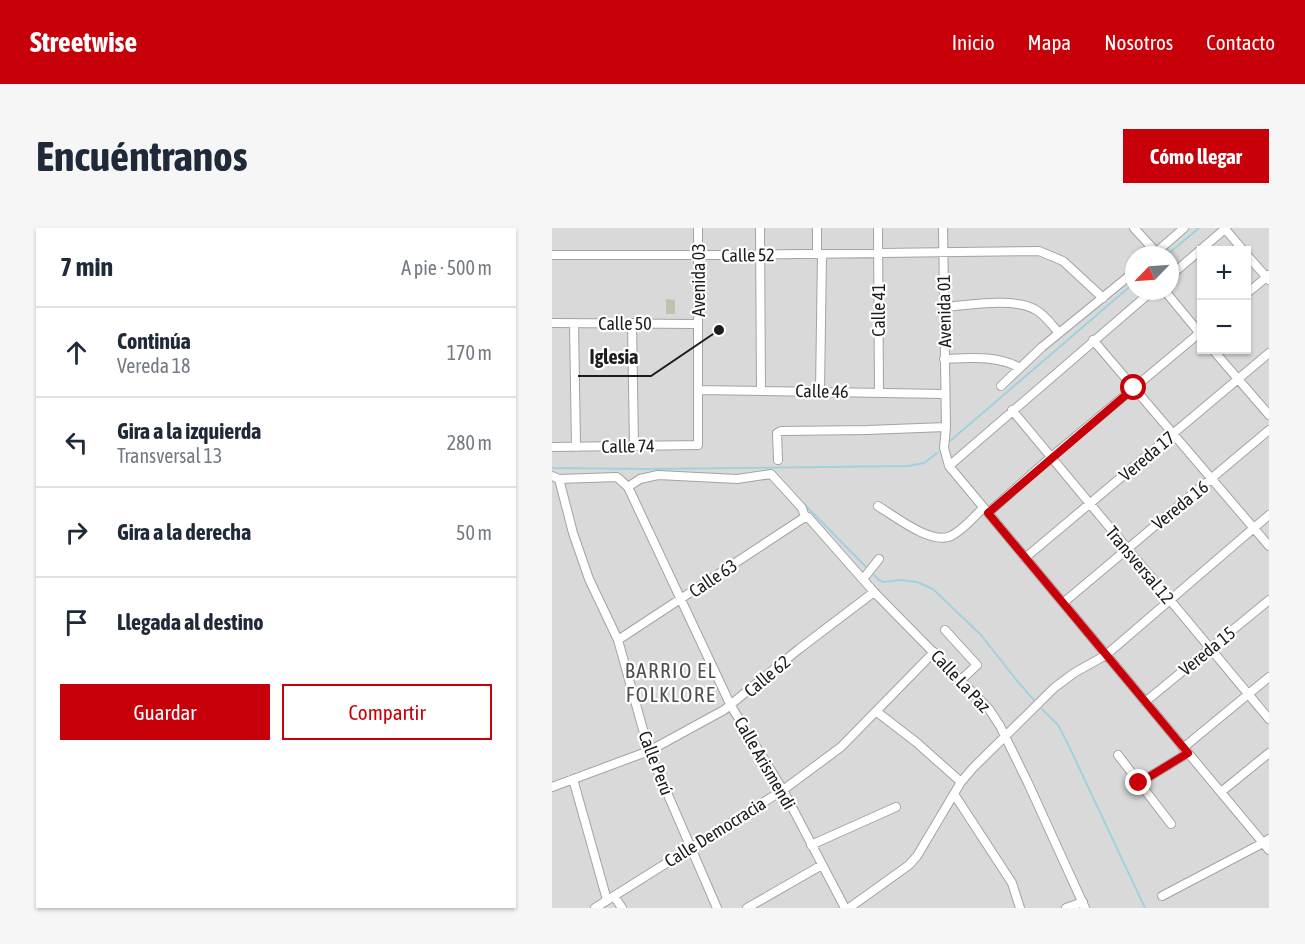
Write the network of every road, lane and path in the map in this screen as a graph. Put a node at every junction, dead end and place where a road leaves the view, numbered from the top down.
1 (698, 228) edge
2 (760, 228) edge
3 (817, 228) edge
4 (878, 228) edge
5 (943, 228) edge
6 (1134, 228) edge
7 (1184, 228) edge
8 (1225, 228) edge
9 (1149, 246) edge
10 (1164, 246) edge
11 (1240, 246) edge
12 (943, 252) junction
13 (878, 253) junction
14 (760, 254) junction
15 (820, 254) junction
16 (552, 255) edge
17 (698, 255) junction
18 (1251, 259) edge
19 (1179, 268) edge
20 (1268, 277) edge
21 (1125, 279) edge
22 (1251, 290) edge
23 (1102, 298) junction
24 (1141, 300) edge
25 (1173, 300) edge
26 (944, 306) junction
27 (552, 323) edge
28 (573, 323) junction
29 (632, 323) junction
30 (698, 324) junction
31 (1197, 328) edge
32 (1059, 333) junction
33 (1197, 336) edge
34 (1093, 340) junction
35 (1269, 353) edge
36 (1216, 354) edge
37 (944, 359) junction
38 (1020, 368) junction
39 (1238, 379) junction
40 (1001, 386) dead end
41 (1134, 388) junction
42 (699, 390) junction
43 (761, 391) junction
44 (820, 391) junction
45 (879, 393) junction
46 (945, 394) junction
47 (1012, 410) junction
48 (1269, 415) edge
49 (946, 427) junction
50 (1269, 430) edge
51 (1173, 434) junction
52 (699, 440) joint
53 (634, 446) junction
54 (552, 447) edge
55 (576, 447) junction
56 (1050, 458) junction
57 (778, 460) dead end
58 (949, 466) junction
59 (556, 478) edge
60 (1212, 478) junction
61 (628, 487) junction
62 (1089, 505) junction
63 (878, 506) dead end
64 (986, 510) junction
65 (1269, 515) edge
66 (807, 517) junction
67 (1254, 528) junction
68 (1269, 546) edge
69 (1126, 548) junction
70 (1025, 558) junction
71 (879, 559) dead end
72 (868, 573) junction
73 (874, 592) junction
74 (682, 599) junction
75 (1170, 600) junction
76 (1269, 600) edge
77 (1063, 603) junction
78 (945, 630) dead end
79 (618, 640) junction
80 (1211, 649) junction
81 (934, 652) junction
82 (1106, 655) junction
83 (1269, 676) edge
84 (962, 680) junction
85 (1248, 694) junction
86 (1145, 702) junction
87 (731, 706) junction
88 (877, 712) junction
89 (1269, 719) edge
90 (1005, 737) junction
91 (1186, 750) junction
92 (649, 751) junction
93 (1269, 753) edge
94 (1118, 755) dead end
95 (573, 779) junction
96 (961, 782) junction
97 (1139, 783) junction
98 (552, 787) edge
99 (783, 790) junction
100 (1221, 792) junction
101 (954, 794) junction
102 (896, 807) dead end
103 (1171, 824) dead end
104 (811, 844) junction
105 (1267, 844) edge
106 (690, 846) junction
107 (822, 865) junction
108 (1162, 896) dead end
109 (610, 898) junction
110 (1084, 905) edge
111 (595, 908) edge
112 (622, 908) edge
113 (717, 908) edge
114 (747, 908) edge
115 (847, 908) edge
116 (1020, 908) edge
117 (1066, 908) edge

1 - 17 street, Avenida 03
2 - 14 street
3 - 15 street
4 - 13 street, Calle 41
5 - 12 street, Avenida 01
6 - 9 street
7 - 10 street
8 - 11 street
8 - 19 street
12 - 13 street, Calle 52
12 - 23 street, Calle 52
12 - 26 street, Avenida 01
13 - 15 street, Calle 52
13 - 45 street, Calle 41
14 - 15 street, Calle 52
14 - 17 street, Calle 52
14 - 43 street
15 - 44 street
16 - 17 street, Calle 52
17 - 30 street, Avenida 03
18 - 20 street
20 - 22 street
21 - 23 street
23 - 32 street
24 - 34 street
25 - 31 street
26 - 32 street
26 - 37 street, Avenida 01
27 - 28 street, Calle 50
28 - 29 street, Calle 50
28 - 55 street
29 - 30 street, Calle 50
29 - 53 street
30 - 42 street, Avenida 03
32 - 38 street
33 - 41 street
34 - 41 street
34 - 47 street
35 - 39 street, Vereda 17
36 - 39 street
37 - 38 street
37 - 46 street, Avenida 01
38 - 40 street
39 - 48 street
39 - 51 street, Vereda 17
41 - 51 street
41 - 56 street
42 - 43 street, Calle 46
42 - 52 street, Avenida 03
43 - 44 street, Calle 46
44 - 45 street, Calle 46
45 - 46 street, Calle 46
46 - 49 street, Avenida 01
47 - 56 street, Transversal 12
47 - 58 street
49 - 57 street
49 - 58 street, Avenida 01
50 - 60 street, Vereda 16
51 - 60 street
51 - 62 street, Vereda 17
52 - 53 street, Calle 74
53 - 55 street, Calle 74
54 - 55 street, Calle 74
56 - 62 street, Transversal 12
56 - 64 street
58 - 64 street
59 - 61 street
59 - 79 street, Calle Perú
60 - 67 street
60 - 69 street, Vereda 16
61 - 66 street, Calle La Paz
61 - 74 street, Calle Arismendi
62 - 69 street, Transversal 12
62 - 70 street, Vereda 17
63 - 64 street
64 - 70 street
65 - 67 street
66 - 72 street, Calle La Paz
66 - 74 street, Calle 63
67 - 68 street
67 - 75 street
69 - 75 street, Transversal 12
69 - 77 street, Vereda 16
70 - 77 street
71 - 72 street
72 - 73 street, Calle La Paz
73 - 81 street, Calle La Paz
73 - 87 street, Calle 62
74 - 79 street, Calle 63
74 - 87 street, Calle Arismendi
75 - 80 street, Transversal 12
75 - 82 street
76 - 80 street, Vereda 15
77 - 82 street
78 - 84 street
79 - 92 street, Calle Perú
80 - 85 street, Transversal 12
80 - 86 street, Vereda 15
81 - 84 street, Calle La Paz
81 - 88 street, Calle Democracia
82 - 86 street
82 - 90 street
83 - 85 street
84 - 90 street, Calle La Paz
85 - 89 street, Transversal 12
85 - 91 street
86 - 91 street
87 - 92 street, Calle 62
87 - 99 street, Calle Arismendi
88 - 96 street
88 - 99 street, Calle Democracia
90 - 96 street
90 - 110 street, Calle La Paz
91 - 97 street
91 - 100 street
92 - 95 street, Calle 62
92 - 106 street, Calle Perú
93 - 100 street
94 - 97 street
95 - 98 street, Calle 62
95 - 109 street
96 - 101 street
97 - 103 street
99 - 104 street, Calle Arismendi
99 - 106 street, Calle Democracia
100 - 105 street
101 - 115 street
101 - 116 street
102 - 104 street
104 - 107 street, Calle Arismendi
105 - 108 street
106 - 109 street, Calle Democracia
106 - 113 street, Calle Perú
107 - 114 street
107 - 115 street, Calle Arismendi
109 - 111 street, Calle Democracia
109 - 112 street
110 - 117 street

